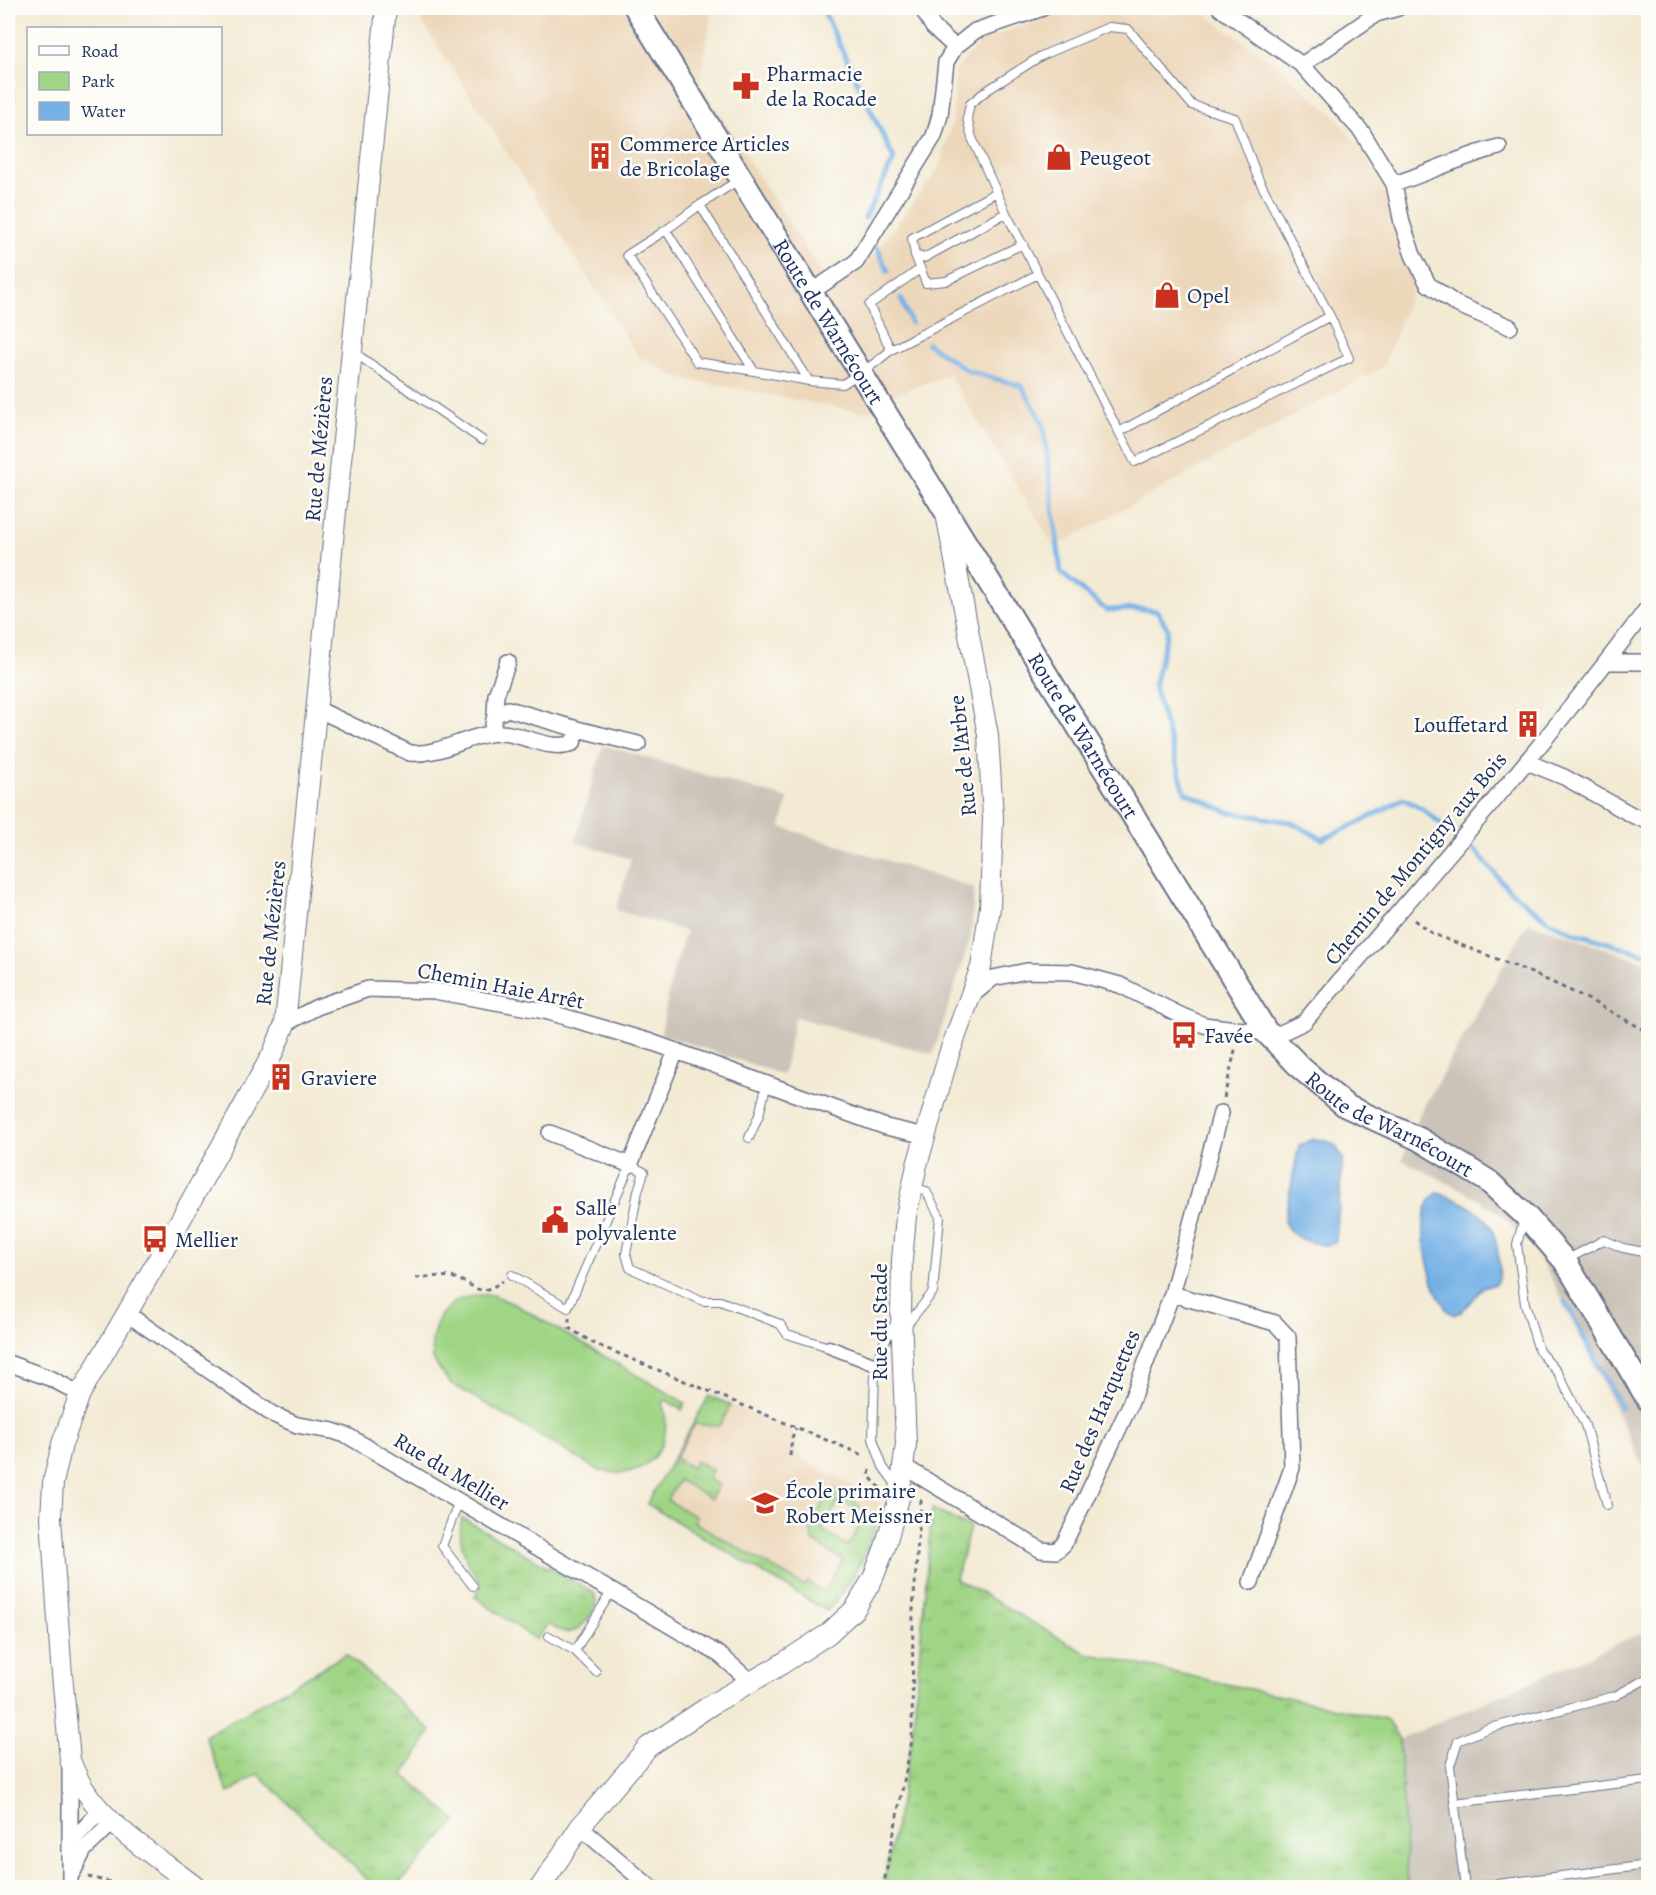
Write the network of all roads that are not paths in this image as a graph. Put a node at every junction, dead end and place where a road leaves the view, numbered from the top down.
1 (386, 8) edge
2 (636, 8) edge
3 (922, 8) edge
4 (1043, 8) edge
5 (1220, 8) edge
6 (1398, 8) edge
7 (955, 47) junction
8 (1302, 65) junction
9 (1499, 147) dead end
10 (741, 179) junction
11 (1394, 184) junction
12 (997, 192) junction
13 (700, 205) junction
14 (1006, 213) junction
15 (666, 230) junction
16 (1023, 244) junction
17 (915, 255) junction
18 (920, 269) junction
19 (1038, 274) junction
20 (811, 292) junction
21 (1330, 316) junction
22 (1510, 327) dead end
23 (891, 350) junction
24 (351, 351) junction
25 (754, 372) junction
26 (860, 372) junction
27 (809, 381) junction
28 (1119, 432) junction
29 (482, 440) dead end
30 (945, 511) junction
31 (1648, 607) edge
32 (508, 662) dead end
33 (1608, 662) junction
34 (1648, 662) edge
35 (318, 709) junction
36 (495, 715) junction
37 (577, 729) junction
38 (491, 734) junction
39 (638, 744) dead end
40 (1527, 762) junction
41 (1648, 821) edge
42 (970, 997) junction
43 (285, 1024) junction
44 (1268, 1033) junction
45 (676, 1051) junction
46 (766, 1083) junction
47 (1221, 1113) road end
48 (550, 1133) dead end
49 (926, 1136) junction
50 (749, 1138) dead end
51 (630, 1165) junction
52 (912, 1188) junction
53 (1525, 1215) junction
54 (1648, 1248) edge
55 (1565, 1261) junction
56 (512, 1275) road end
57 (1172, 1294) junction
58 (126, 1313) junction
59 (901, 1323) junction
60 (828, 1347) joint
61 (8, 1363) edge
62 (876, 1365) junction
63 (1628, 1368) junction
64 (80, 1394) junction
65 (1648, 1399) edge
66 (1648, 1415) edge
67 (903, 1466) junction
68 (899, 1493) junction
69 (459, 1501) junction
70 (1607, 1505) dead end
71 (1251, 1582) dead end
72 (473, 1586) dead end
73 (611, 1592) junction
74 (549, 1636) dead end
75 (575, 1651) junction
76 (596, 1672) dead end
77 (1648, 1678) edge
78 (751, 1682) junction
79 (70, 1760) junction
80 (1648, 1780) edge
81 (1454, 1803) junction
82 (103, 1812) junction
83 (580, 1827) junction
84 (72, 1840) junction
85 (1648, 1865) edge
86 (71, 1881) edge
87 (196, 1887) edge
88 (540, 1887) edge
89 (651, 1887) edge
90 (1465, 1887) edge

1 - 24 street, Rue de Mézières
2 - 10 main road, Route de Warnécourt
3 - 7 street
4 - 7 street
5 - 8 street
6 - 8 street
7 - 20 street
8 - 11 street
9 - 11 street
10 - 13 lane
10 - 20 main road, Route de Warnécourt
11 - 22 street
12 - 14 lane
12 - 17 lane
12 - 21 lane
13 - 15 lane
13 - 27 lane
14 - 16 lane
14 - 17 lane
15 - 25 lane
15 - 25 lane
16 - 18 lane
16 - 19 lane
17 - 18 lane
18 - 23 lane
19 - 23 lane
19 - 28 lane
20 - 26 main road, Route de Warnécourt
21 - 28 lane
21 - 28 lane
23 - 26 lane
24 - 29 lane
24 - 35 street, Rue de Mézières
25 - 27 lane
26 - 27 lane
26 - 30 main road, Route de Warnécourt
30 - 42 street, Rue de l'Arbre
30 - 44 main road, Route de Warnécourt
31 - 33 street, Chemin de Montigny aux Bois
32 - 36 street
33 - 34 street
33 - 40 street, Chemin de Montigny aux Bois
35 - 38 street
35 - 43 street, Rue de Mézières
36 - 37 street
36 - 38 street
37 - 38 street
37 - 39 street
40 - 41 street
40 - 44 street, Chemin de Montigny aux Bois
42 - 44 street
42 - 49 street, Rue du Stade
43 - 45 street, Chemin Haie Arrêt
43 - 58 street, Rue de Mézières
44 - 53 main road, Route de Warnécourt
45 - 46 street, Chemin Haie Arrêt
45 - 51 street
46 - 49 street, Chemin Haie Arrêt
46 - 50 lane
47 - 57 street, Rue des Harquettes
48 - 51 street
49 - 52 street, Rue du Stade
51 - 56 lane
51 - 60 lane
52 - 59 street, Rue du Stade
52 - 59 lane
53 - 55 main road, Route de Warnécourt
53 - 70 lane
54 - 55 lane
55 - 63 main road, Route de Warnécourt
57 - 67 street, Rue des Harquettes
57 - 71 street
58 - 64 street, Rue de Mézières
58 - 69 street, Rue du Mellier
59 - 62 lane
59 - 67 street, Rue du Stade
60 - 62 street
61 - 64 street
62 - 68 lane
63 - 65 main road, Route de Warnécourt
63 - 66 main road, Route de Warnécourt
64 - 79 street, Rue de Mézières
67 - 68 street, Rue du Stade
68 - 78 street, Rue du Stade
69 - 72 lane
69 - 73 street, Rue du Mellier
73 - 75 lane
73 - 78 street, Rue du Mellier
74 - 75 lane
75 - 76 lane
77 - 81 lane
78 - 83 street, Rue du Stade
79 - 82 street, Rue de Mézières
79 - 84 street
80 - 81 lane
81 - 90 lane
82 - 84 street
82 - 86 street
82 - 87 street, Rue de Mézières
83 - 88 street, Rue du Stade
83 - 89 street
84 - 86 street
85 - 90 lane

